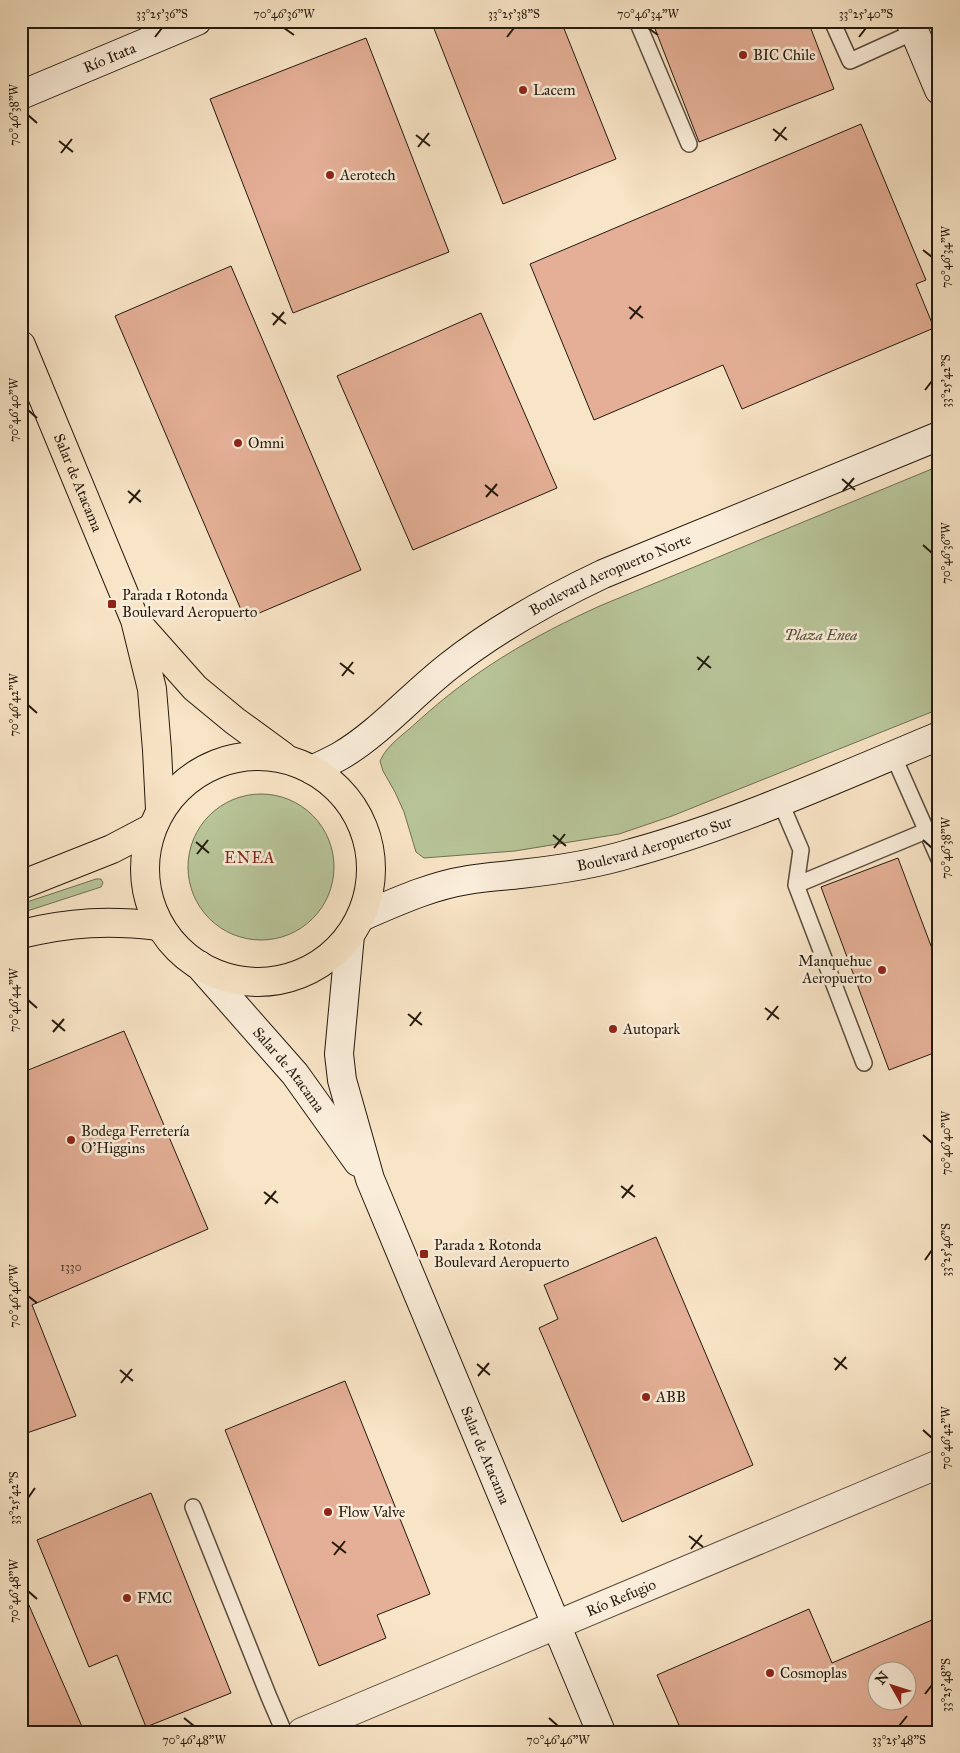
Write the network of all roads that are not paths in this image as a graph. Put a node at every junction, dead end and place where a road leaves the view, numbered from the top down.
1 (197, 21) edge
2 (637, 21) edge
3 (832, 21) edge
4 (912, 27) edge
5 (939, 90) edge
6 (21, 95) edge
7 (689, 144) dead end
8 (21, 345) edge
9 (939, 436) edge
10 (135, 620) junction
11 (939, 736) edge
12 (893, 755) junction
13 (284, 756) junction
14 (312, 770) junction
15 (780, 801) junction
16 (155, 819) junction
17 (926, 831) junction
18 (939, 859) edge
19 (21, 885) edge
20 (796, 885) junction
21 (160, 926) junction
22 (356, 926) junction
23 (21, 934) edge
24 (199, 965) junction
25 (864, 1063) dead end
26 (370, 1179) junction
27 (939, 1464) edge
28 (193, 1507) dead end
29 (556, 1625) junction
30 (284, 1732) edge
31 (302, 1732) edge
32 (601, 1732) edge

1 - 6 street, Río Itata
2 - 7 lane
3 - 4 lane
4 - 5 street
8 - 10 main road, Salar de Atacama
9 - 14 street, Boulevard Aeropuerto Norte
10 - 13 main road, Salar de Atacama
10 - 16 main road, Salar de Atacama
11 - 12 street, Boulevard Aeropuerto Sur
12 - 15 street, Boulevard Aeropuerto Sur
12 - 17 lane
13 - 14 main road
13 - 16 main road
14 - 22 main road
15 - 20 lane
15 - 22 street, Boulevard Aeropuerto Sur
16 - 19 main road
16 - 21 main road
17 - 18 lane
17 - 20 lane
20 - 25 lane
21 - 23 main road
21 - 24 main road
22 - 24 main road
22 - 26 street, Salar de Atacama
24 - 26 street, Salar de Atacama
26 - 29 street, Salar de Atacama
27 - 29 street, Río Refugio
28 - 30 lane
29 - 31 street, Río Refugio
29 - 32 street, Salar de Atacama

